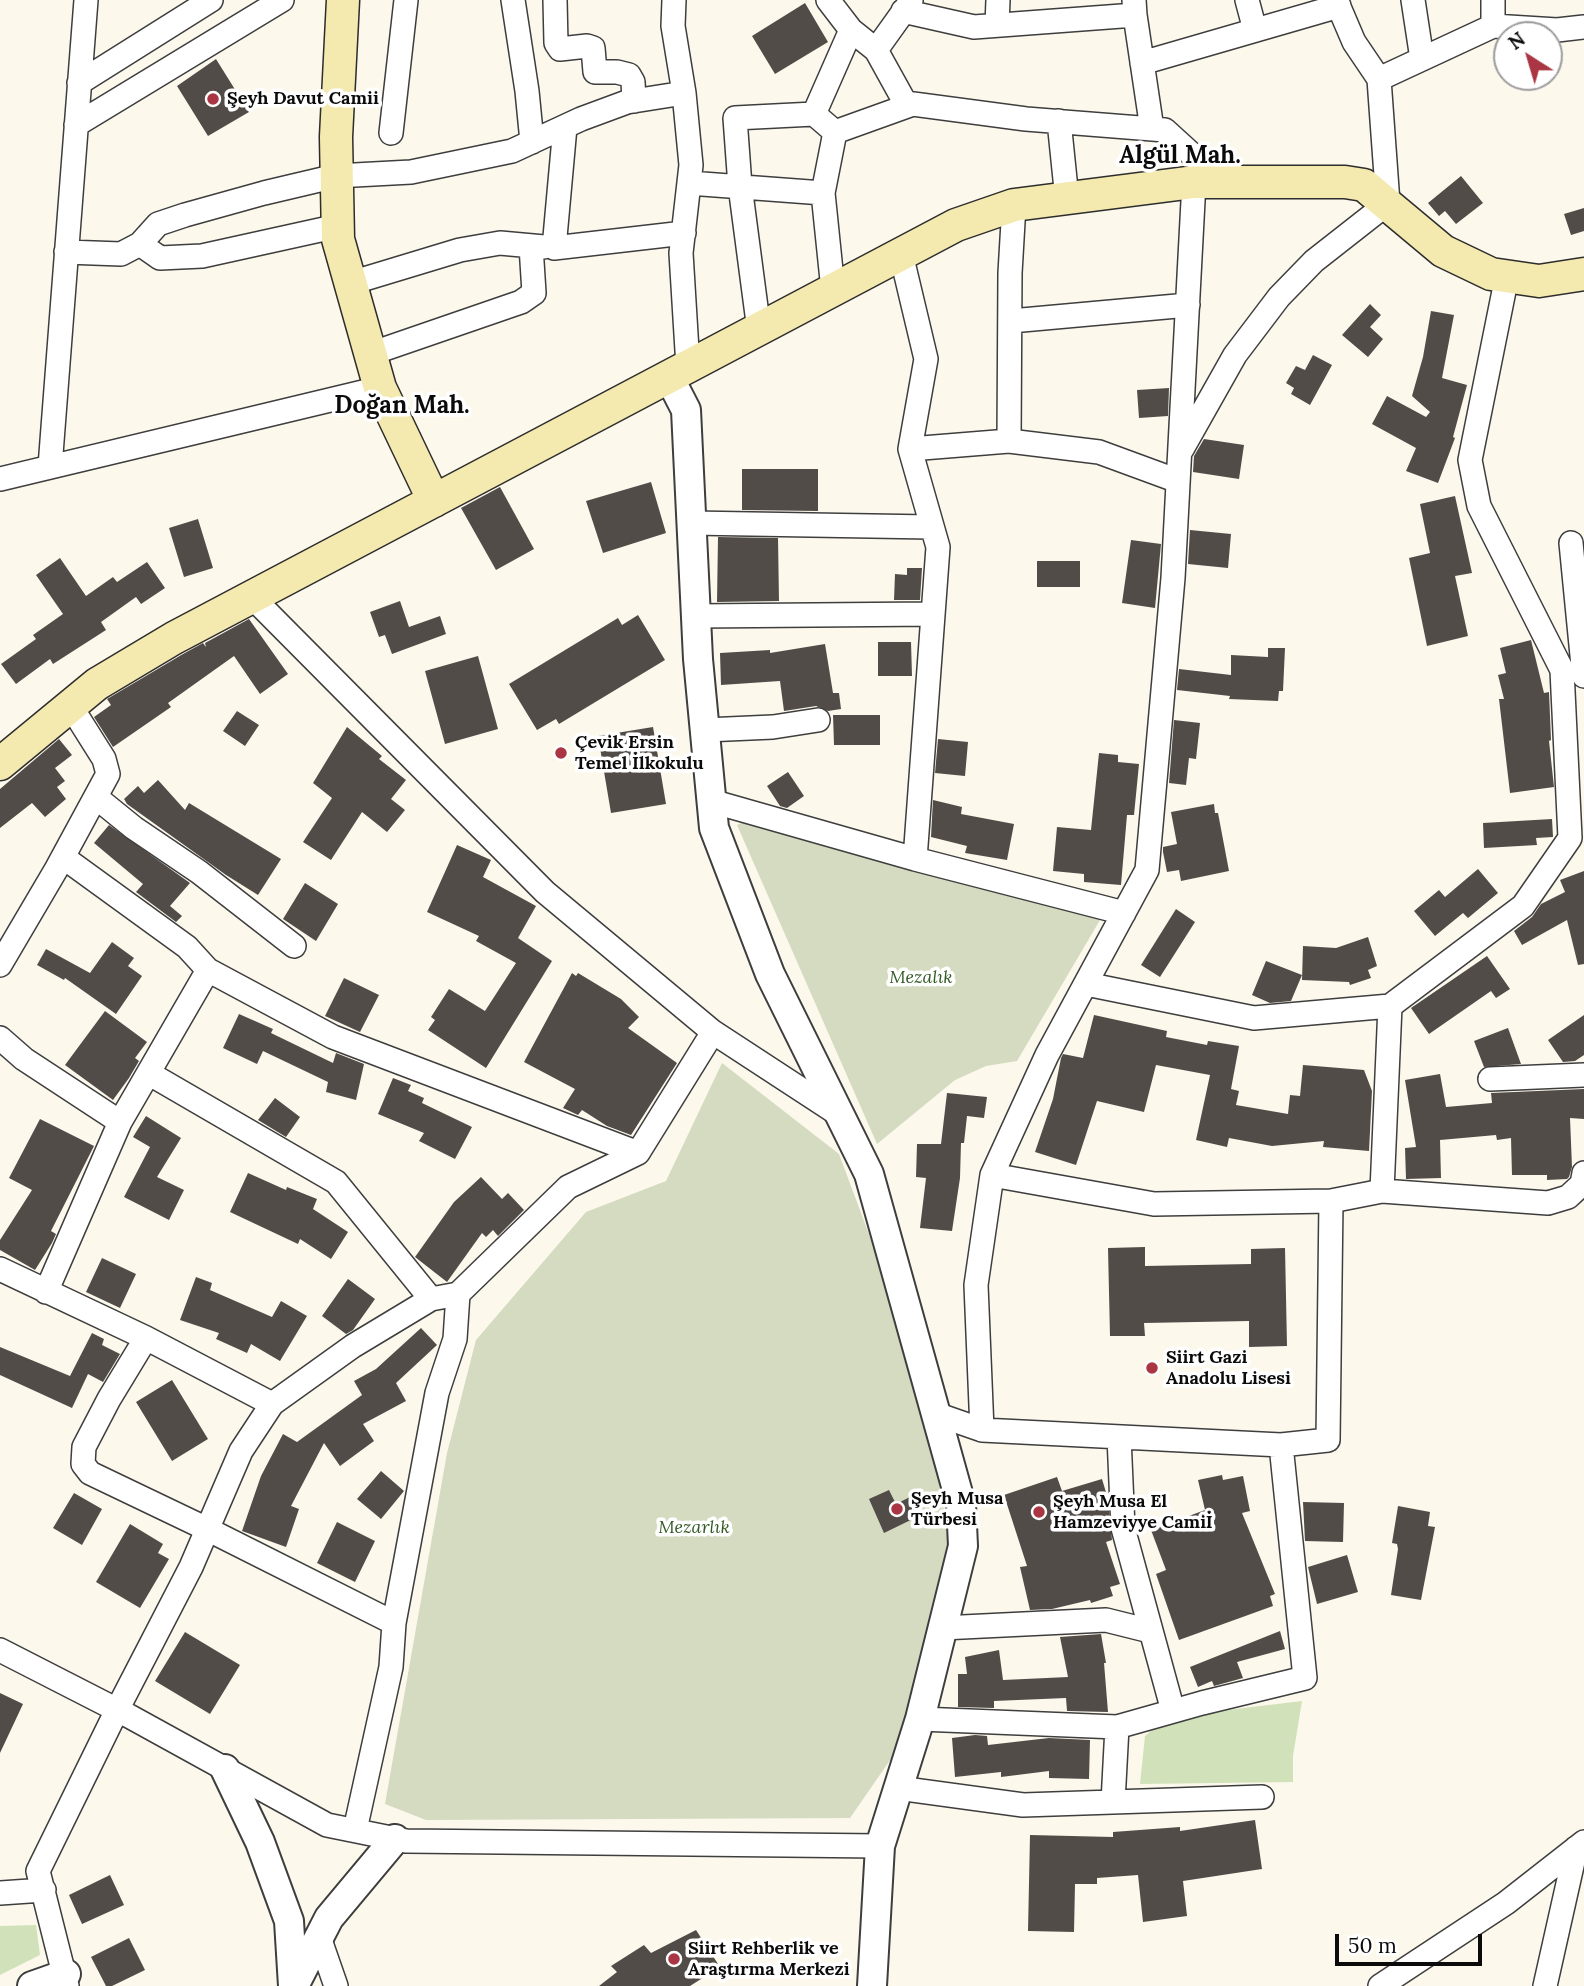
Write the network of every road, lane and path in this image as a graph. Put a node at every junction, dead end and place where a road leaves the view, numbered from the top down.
1 (86, 0) edge
2 (211, 0) edge
3 (282, 0) edge
4 (343, 0) edge
5 (406, 0) edge
6 (513, 0) edge
7 (555, 0) edge
8 (674, 0) edge
9 (828, 0) edge
10 (998, 0) edge
11 (1247, 0) edge
12 (1413, 0) edge
13 (1493, 0) edge
14 (1338, 3) edge
15 (907, 6) edge
16 (1134, 8) edge
17 (1493, 21) edge
18 (997, 25) junction
19 (1493, 26) edge
20 (1584, 27) edge
21 (1563, 29) edge
22 (851, 30) junction
23 (1255, 30) junction
24 (876, 50) junction
25 (1422, 59) junction
26 (1142, 63) junction
27 (1379, 79) junction
28 (79, 83) junction
29 (684, 93) junction
30 (634, 101) junction
31 (907, 106) junction
32 (814, 114) junction
33 (1059, 121) junction
34 (76, 125) junction
35 (565, 127) junction
36 (1152, 129) junction
37 (835, 132) junction
38 (391, 133) dead end
39 (532, 142) junction
40 (337, 176) junction
41 (1208, 182) junction
42 (689, 183) junction
43 (740, 186) junction
44 (823, 193) junction
45 (1067, 198) junction
46 (1388, 203) junction
47 (1014, 205) junction
48 (338, 226) junction
49 (684, 233) junction
50 (140, 244) junction
51 (543, 247) junction
52 (66, 252) junction
53 (901, 254) junction
54 (1584, 274) edge
55 (1507, 276) junction
56 (351, 283) junction
57 (833, 290) junction
58 (1188, 305) junction
59 (1011, 321) junction
60 (759, 330) junction
61 (370, 354) junction
62 (679, 372) junction
63 (380, 388) junction
64 (1009, 441) junction
65 (911, 449) junction
66 (1180, 454) junction
67 (50, 467) junction
68 (0, 479) edge
69 (1178, 481) junction
70 (433, 501) junction
71 (691, 523) junction
72 (931, 527) junction
73 (1571, 543) dead end
74 (252, 597) junction
75 (933, 614) junction
76 (696, 616) junction
77 (1584, 676) edge
78 (70, 705) junction
79 (818, 720) dead end
80 (705, 730) junction
81 (0, 764) edge
82 (97, 797) junction
83 (711, 801) junction
84 (63, 857) junction
85 (915, 859) junction
86 (1124, 913) junction
87 (295, 946) dead end
88 (0, 965) edge
89 (208, 970) junction
90 (1086, 984) junction
91 (1390, 1006) junction
92 (713, 1032) junction
93 (3, 1048) edge
94 (150, 1074) junction
95 (1584, 1075) edge
96 (1490, 1079) dead end
97 (840, 1115) junction
98 (120, 1122) junction
99 (638, 1153) junction
100 (1584, 1173) edge
101 (992, 1175) junction
102 (1382, 1191) junction
103 (1332, 1201) junction
104 (0, 1269) edge
105 (46, 1292) junction
106 (458, 1294) junction
107 (430, 1298) junction
108 (146, 1338) junction
109 (272, 1404) junction
110 (936, 1414) junction
111 (982, 1430) junction
112 (1119, 1437) junction
113 (1281, 1445) junction
114 (207, 1529) junction
115 (394, 1623) junction
116 (942, 1628) junction
117 (1150, 1631) junction
118 (0, 1650) edge
119 (117, 1710) junction
120 (1172, 1712) junction
121 (920, 1719) junction
122 (1117, 1727) junction
123 (225, 1769) junction
124 (898, 1788) junction
125 (1262, 1797) dead end
126 (1113, 1802) junction
127 (355, 1830) junction
128 (395, 1839) junction
129 (1580, 1845) edge
130 (880, 1846) junction
131 (44, 1890) junction
132 (0, 1894) edge
133 (319, 1937) junction
134 (67, 1980) edge
135 (32, 1986) edge
136 (293, 1986) edge
137 (336, 1986) edge
138 (872, 1986) edge
139 (1380, 1986) edge
140 (1545, 1986) edge

1 - 28 street
2 - 28 street
3 - 34 street
4 - 40 main road
5 - 38 street
6 - 39 street
7 - 30 street
8 - 29 street
9 - 22 street
10 - 18 street
11 - 23 street
12 - 25 street
13 - 17 street
14 - 23 street
14 - 27 street
15 - 18 street
15 - 24 street
16 - 18 street
16 - 26 street
19 - 25 street
20 - 21 street
22 - 24 street
22 - 32 street
23 - 26 street
24 - 31 street
25 - 27 street
26 - 36 street
27 - 46 street
28 - 34 street
29 - 30 street
29 - 42 street
30 - 35 street
31 - 33 street
31 - 37 street
32 - 37 street
32 - 43 street
33 - 36 street
33 - 45 street
34 - 52 street
35 - 39 street
35 - 51 street
36 - 41 street
37 - 44 street
39 - 40 street
40 - 48 main road
40 - 50 street
41 - 45 main road
41 - 46 main road
41 - 58 street
42 - 43 street
42 - 49 street
43 - 44 street
43 - 60 street
44 - 57 street
45 - 47 main road
46 - 55 main road
46 - 66 street
47 - 53 main road
47 - 59 street
48 - 50 street
48 - 56 main road
49 - 51 street
49 - 62 street
50 - 52 street
51 - 56 street
51 - 61 street
52 - 67 street
53 - 57 main road
53 - 65 street
54 - 55 main road
55 - 91 street
56 - 61 main road
57 - 60 main road
58 - 59 street
58 - 66 street
59 - 64 street
60 - 62 main road
61 - 63 main road
62 - 70 main road
62 - 71 street
63 - 67 street
63 - 70 main road
64 - 65 street
64 - 69 street
65 - 72 street
66 - 69 street
67 - 68 street
69 - 86 street
70 - 74 main road
71 - 72 street
71 - 76 street
72 - 75 street
73 - 77 street
74 - 78 main road
74 - 92 street
75 - 76 street
75 - 85 street
76 - 80 street
78 - 81 main road
78 - 82 street
79 - 80 street
80 - 83 street
82 - 84 street
82 - 87 street
83 - 85 street
83 - 97 street
84 - 88 street
84 - 89 street
85 - 86 street
86 - 90 street
89 - 94 street
89 - 99 street
90 - 91 street
90 - 101 street
91 - 102 street
92 - 97 street
92 - 99 street
93 - 98 street
94 - 98 street
94 - 107 street
95 - 96 street
97 - 110 street
98 - 105 street
99 - 106 street
100 - 102 street
101 - 103 street
101 - 111 street
102 - 103 street
103 - 113 street
104 - 105 street
105 - 108 street
106 - 107 street
106 - 115 street
107 - 109 street
108 - 109 street
108 - 114 street
109 - 114 street
110 - 111 street
110 - 116 street
111 - 112 street
112 - 113 street
112 - 117 street
113 - 120 street
114 - 115 street
114 - 119 street
115 - 127 street
116 - 117 street
116 - 121 street
117 - 120 street
118 - 119 street
119 - 123 street
119 - 131 street
120 - 122 street
121 - 122 street
121 - 124 street
122 - 126 street
123 - 127 street
123 - 136 street
124 - 126 street
124 - 130 street
125 - 126 street
127 - 128 street
128 - 130 street
128 - 133 street
129 - 139 street
129 - 140 street
130 - 138 street
131 - 132 street
131 - 134 street
133 - 136 street
133 - 137 street
134 - 135 street

